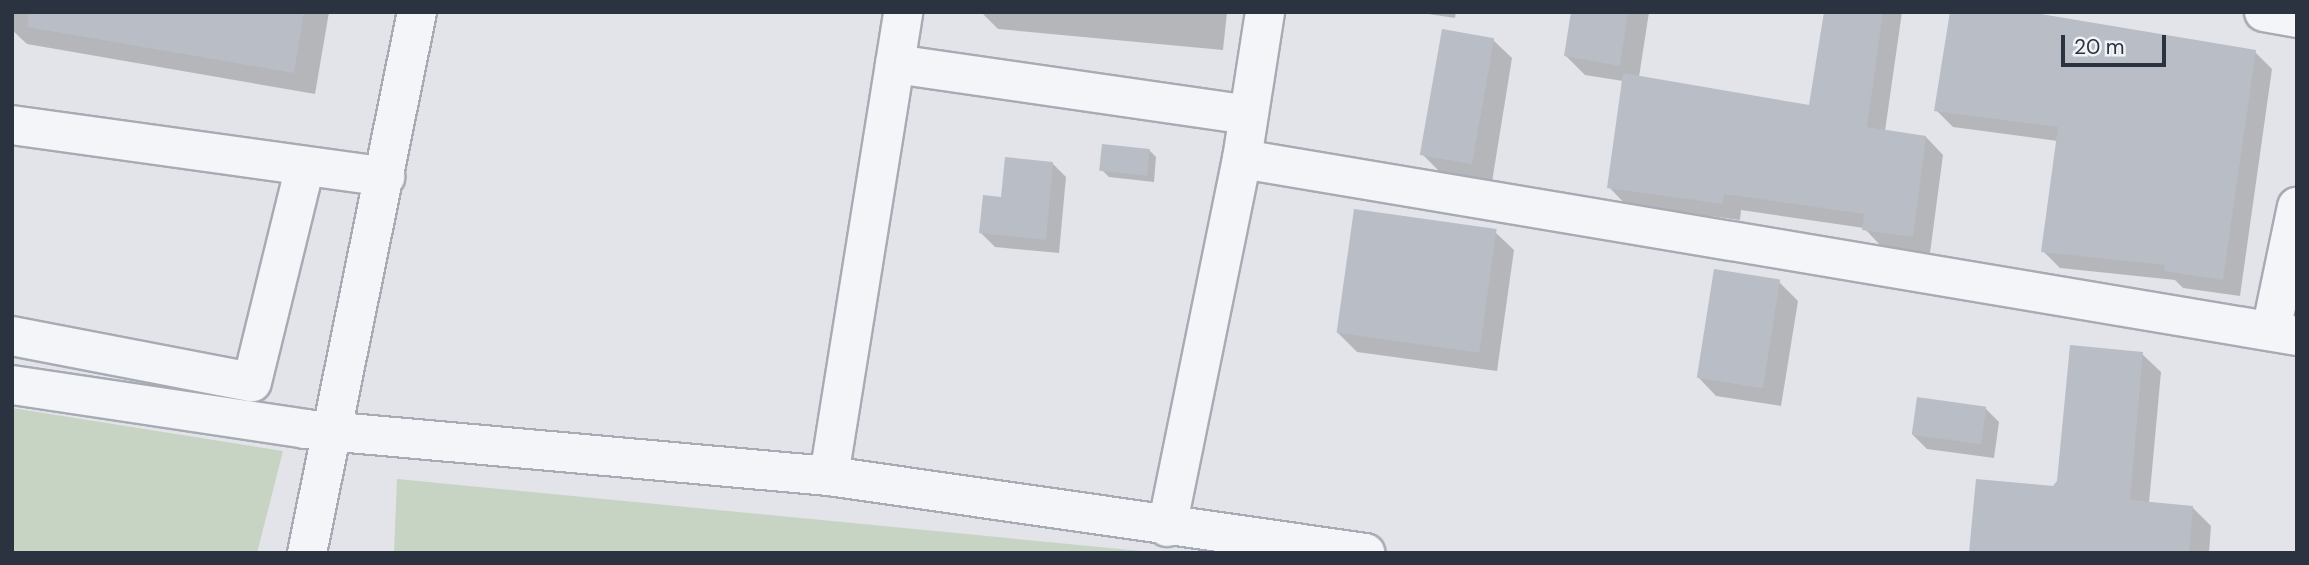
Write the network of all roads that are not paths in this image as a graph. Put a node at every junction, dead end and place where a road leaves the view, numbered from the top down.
1 (416, 12) edge
2 (903, 12) edge
3 (1265, 12) edge
4 (2264, 12) edge
5 (2297, 18) edge
6 (895, 64) junction
7 (1248, 115) junction
8 (12, 125) edge
9 (1242, 159) junction
10 (305, 167) junction
11 (385, 177) junction
12 (2297, 207) edge
13 (2284, 333) edge
14 (12, 337) edge
15 (12, 385) edge
16 (335, 432) junction
17 (829, 476) junction
18 (1167, 527) junction
19 (307, 553) edge
20 (1365, 553) edge

1 - 11 street
2 - 6 street
3 - 7 street
4 - 5 street
6 - 7 street
6 - 17 street
7 - 9 street
8 - 10 street
9 - 13 street
9 - 18 street
10 - 11 street
10 - 14 street
11 - 16 street
12 - 13 street
15 - 16 street
16 - 17 street
16 - 19 street
17 - 18 street
18 - 20 street

